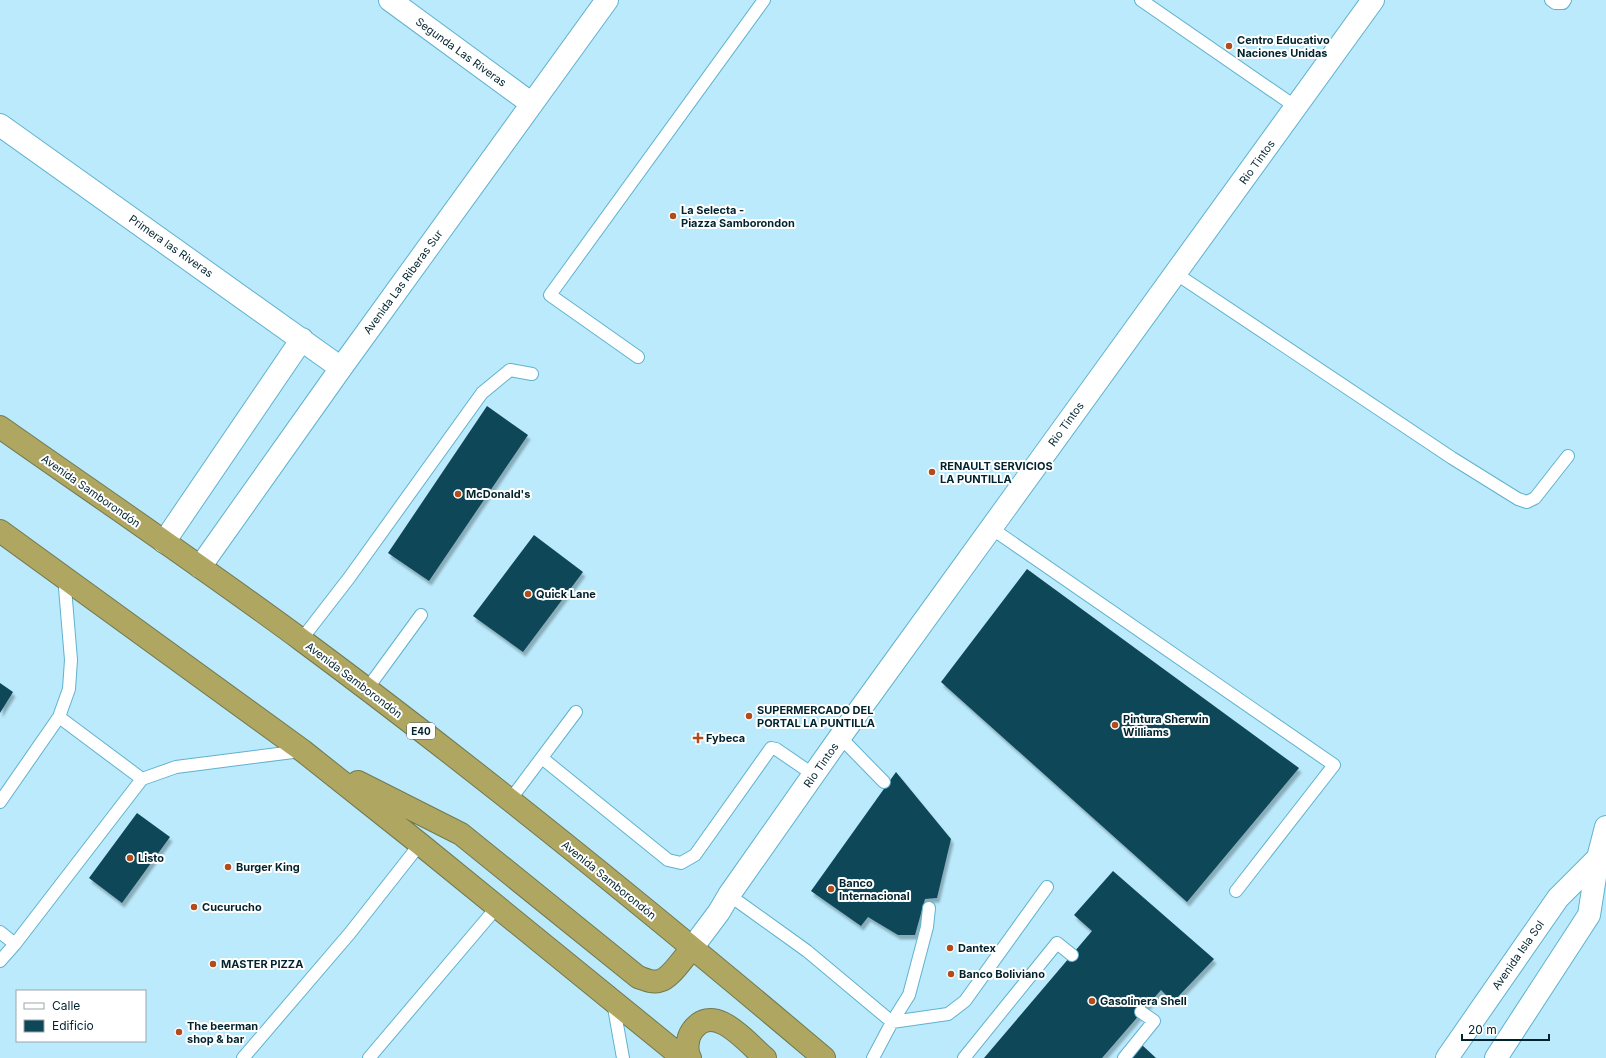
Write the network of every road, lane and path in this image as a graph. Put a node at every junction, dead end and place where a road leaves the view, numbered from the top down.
1 (390, 0) edge
2 (607, 0) edge
3 (764, 0) edge
4 (1141, 0) edge
5 (1373, 0) edge
6 (1551, 0) edge
7 (1566, 0) edge
8 (532, 104) junction
9 (1296, 107) junction
10 (0, 125) edge
11 (1175, 273) junction
12 (302, 339) junction
13 (638, 357) dead end
14 (341, 368) junction
15 (532, 374) dead end
16 (0, 427) edge
17 (1568, 456) dead end
18 (991, 528) junction
19 (0, 531) edge
20 (164, 542) junction
21 (200, 567) junction
22 (64, 576) junction
23 (421, 615) dead end
24 (301, 640) junction
25 (367, 689) junction
26 (576, 712) dead end
27 (59, 716) junction
28 (840, 737) junction
29 (311, 757) junction
30 (542, 758) junction
31 (814, 775) junction
32 (142, 779) junction
33 (884, 782) dead end
34 (510, 800) junction
35 (0, 802) edge
36 (1606, 827) edge
37 (420, 844) junction
38 (1598, 858) junction
39 (1047, 887) dead end
40 (1236, 891) dead end
41 (729, 895) junction
42 (497, 907) junction
43 (929, 908) dead end
44 (0, 932) edge
45 (15, 944) junction
46 (692, 948) junction
47 (1072, 955) dead end
48 (0, 962) edge
49 (613, 1002) junction
50 (1141, 1012) dead end
51 (892, 1022) junction
52 (243, 1058) edge
53 (369, 1058) edge
54 (623, 1058) edge
55 (683, 1058) edge
56 (690, 1058) edge
57 (765, 1058) edge
58 (824, 1058) edge
59 (873, 1058) edge
60 (964, 1058) edge
61 (1124, 1058) edge
62 (1447, 1058) edge
63 (1496, 1058) edge

1 - 8 street, Segunda Las Riveras
2 - 8 street, Avenida Las Riberas Sur
3 - 13 lane
4 - 9 lane
5 - 9 street, Rio Tintos
6 - 7 lane
8 - 14 street, Avenida Las Riberas Sur
9 - 11 street, Rio Tintos
10 - 12 street, Primera las Riveras
11 - 17 lane
11 - 18 street, Rio Tintos
12 - 14 street, Primera las Riveras
12 - 20 street
14 - 21 street, Avenida Las Riberas Sur
15 - 24 lane
16 - 20 highway, Avenida Samborondón / E40
18 - 28 street, Rio Tintos
18 - 40 lane
19 - 22 highway
20 - 21 highway, Avenida Samborondón / E40
21 - 24 highway, Avenida Samborondón / E40
22 - 27 lane
22 - 29 highway
23 - 25 lane
24 - 25 highway, Avenida Samborondón / E40
25 - 34 highway, Avenida Samborondón / E40
26 - 30 lane
27 - 32 lane
27 - 35 lane
28 - 31 street, Rio Tintos
28 - 33 lane
29 - 32 lane
29 - 37 highway
29 - 46 highway
30 - 31 lane
30 - 34 lane
31 - 41 street, Rio Tintos
32 - 45 lane
34 - 46 highway, Avenida Samborondón / E40
36 - 38 street
37 - 42 highway
37 - 52 lane
38 - 62 street, Avenida Isla Sol
38 - 63 street
39 - 51 lane
41 - 46 street, Rio Tintos
41 - 51 lane
42 - 49 highway
42 - 53 lane
43 - 51 lane
44 - 45 lane
45 - 48 lane
46 - 58 highway, Avenida Samborondón / E40
47 - 60 lane
49 - 54 lane
49 - 55 highway
50 - 61 lane
51 - 59 lane
56 - 57 highway

